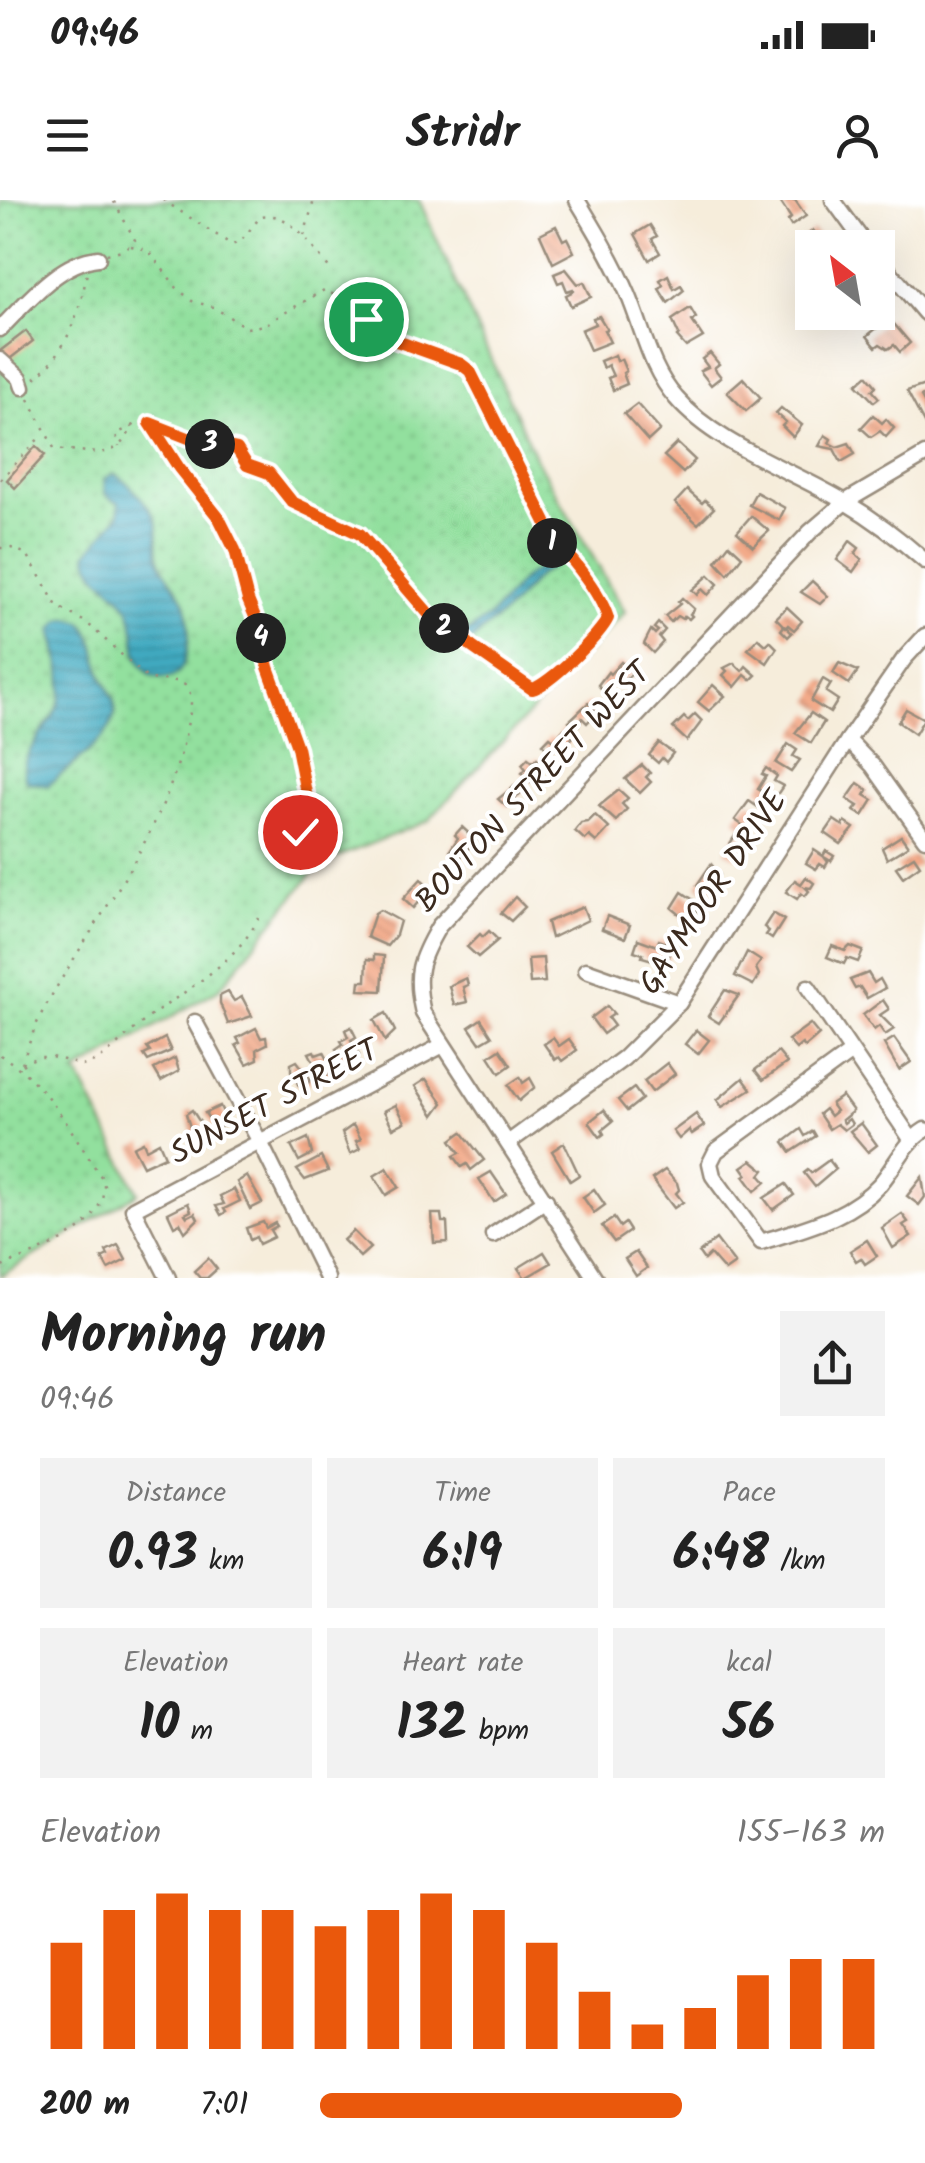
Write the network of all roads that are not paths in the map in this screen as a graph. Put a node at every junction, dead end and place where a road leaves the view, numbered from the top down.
1 (577, 200) edge
2 (833, 200) edge
3 (855, 230) edge
4 (98, 258) road end
5 (895, 278) edge
6 (925, 312) edge
7 (0, 329) edge
8 (0, 360) edge
9 (23, 387) road end
10 (925, 455) edge
11 (845, 502) junction
12 (925, 561) edge
13 (925, 636) edge
14 (848, 740) junction
15 (925, 838) edge
16 (586, 970) dead end
17 (808, 987) dead end
18 (679, 1002) junction
19 (194, 1022) dead end
20 (443, 1046) junction
21 (850, 1053) junction
22 (925, 1130) edge
23 (911, 1138) junction
24 (508, 1143) junction
25 (261, 1144) junction
26 (546, 1200) junction
27 (493, 1235) dead end
28 (168, 1278) edge
29 (327, 1278) edge
30 (596, 1278) edge

1 - 11 street
2 - 3 street
4 - 7 street
5 - 6 street
8 - 9 street
10 - 11 street, BOUTON STREET WEST
11 - 12 street
11 - 20 street, BOUTON STREET WEST
13 - 14 street, GAYMOOR DRIVE
14 - 15 street
14 - 18 street, GAYMOOR DRIVE
16 - 18 street
17 - 21 street
18 - 24 street, GAYMOOR DRIVE
19 - 25 street
20 - 24 street, BOUTON STREET WEST
20 - 25 street, SUNSET STREET
21 - 23 street
21 - 23 street
22 - 23 street
24 - 26 street, BOUTON STREET WEST
25 - 28 street, SUNSET STREET
25 - 29 street
26 - 27 street
26 - 30 street, BOUTON STREET WEST

